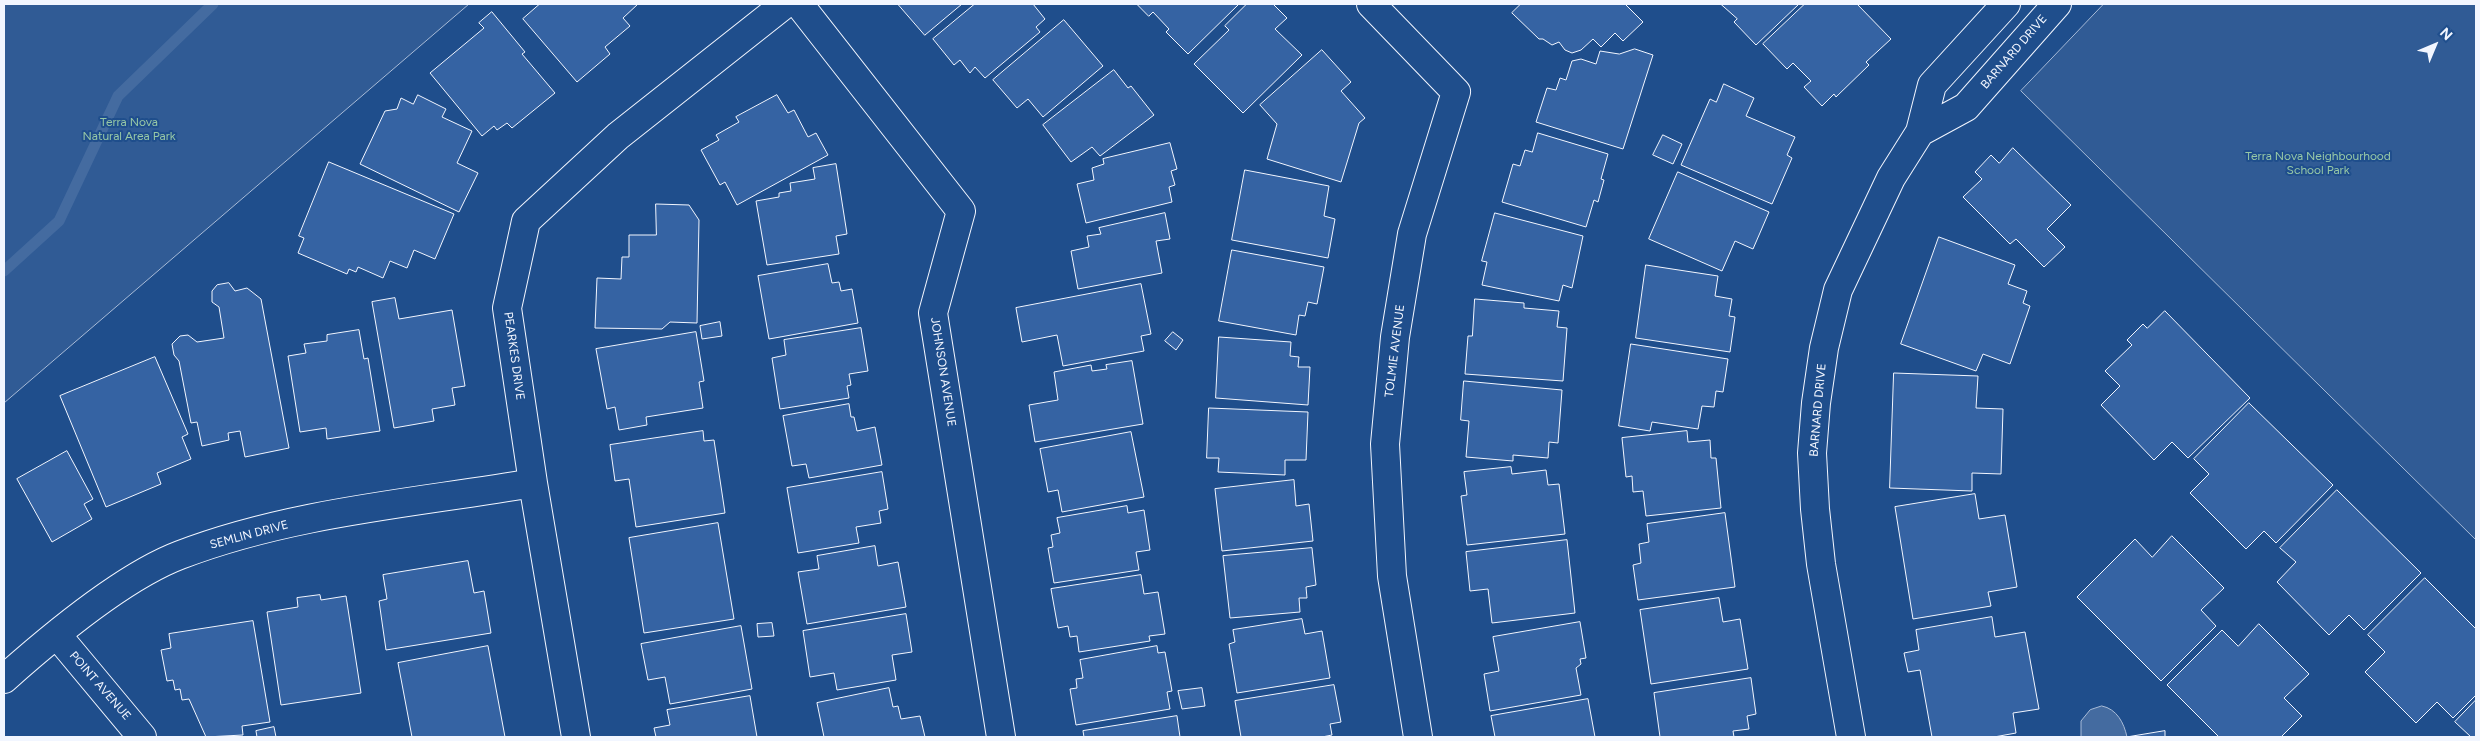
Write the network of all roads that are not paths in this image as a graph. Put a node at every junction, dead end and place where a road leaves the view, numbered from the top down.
1 (785, 4) edge
2 (799, 4) edge
3 (1371, 4) edge
4 (2057, 4) edge
5 (1995, 8) edge
6 (2022, 42) junction
7 (1920, 132) junction
8 (533, 483) junction
9 (56, 635) junction
10 (4, 679) edge
11 (142, 737) edge
12 (576, 737) edge
13 (1001, 737) edge
14 (1418, 737) edge
15 (1851, 737) edge

1 - 8 street, PEARKES DRIVE
2 - 13 street, JOHNSON AVENUE
3 - 14 street, TOLMIE AVENUE
4 - 6 street, BARNARD DRIVE
5 - 6 street
5 - 7 street, BARNARD DRIVE
6 - 7 street, BARNARD DRIVE
7 - 15 street, BARNARD DRIVE
8 - 9 street, SEMLIN DRIVE
8 - 12 street, PEARKES DRIVE
9 - 10 street, SEMLIN DRIVE
9 - 11 street, POINT AVENUE

